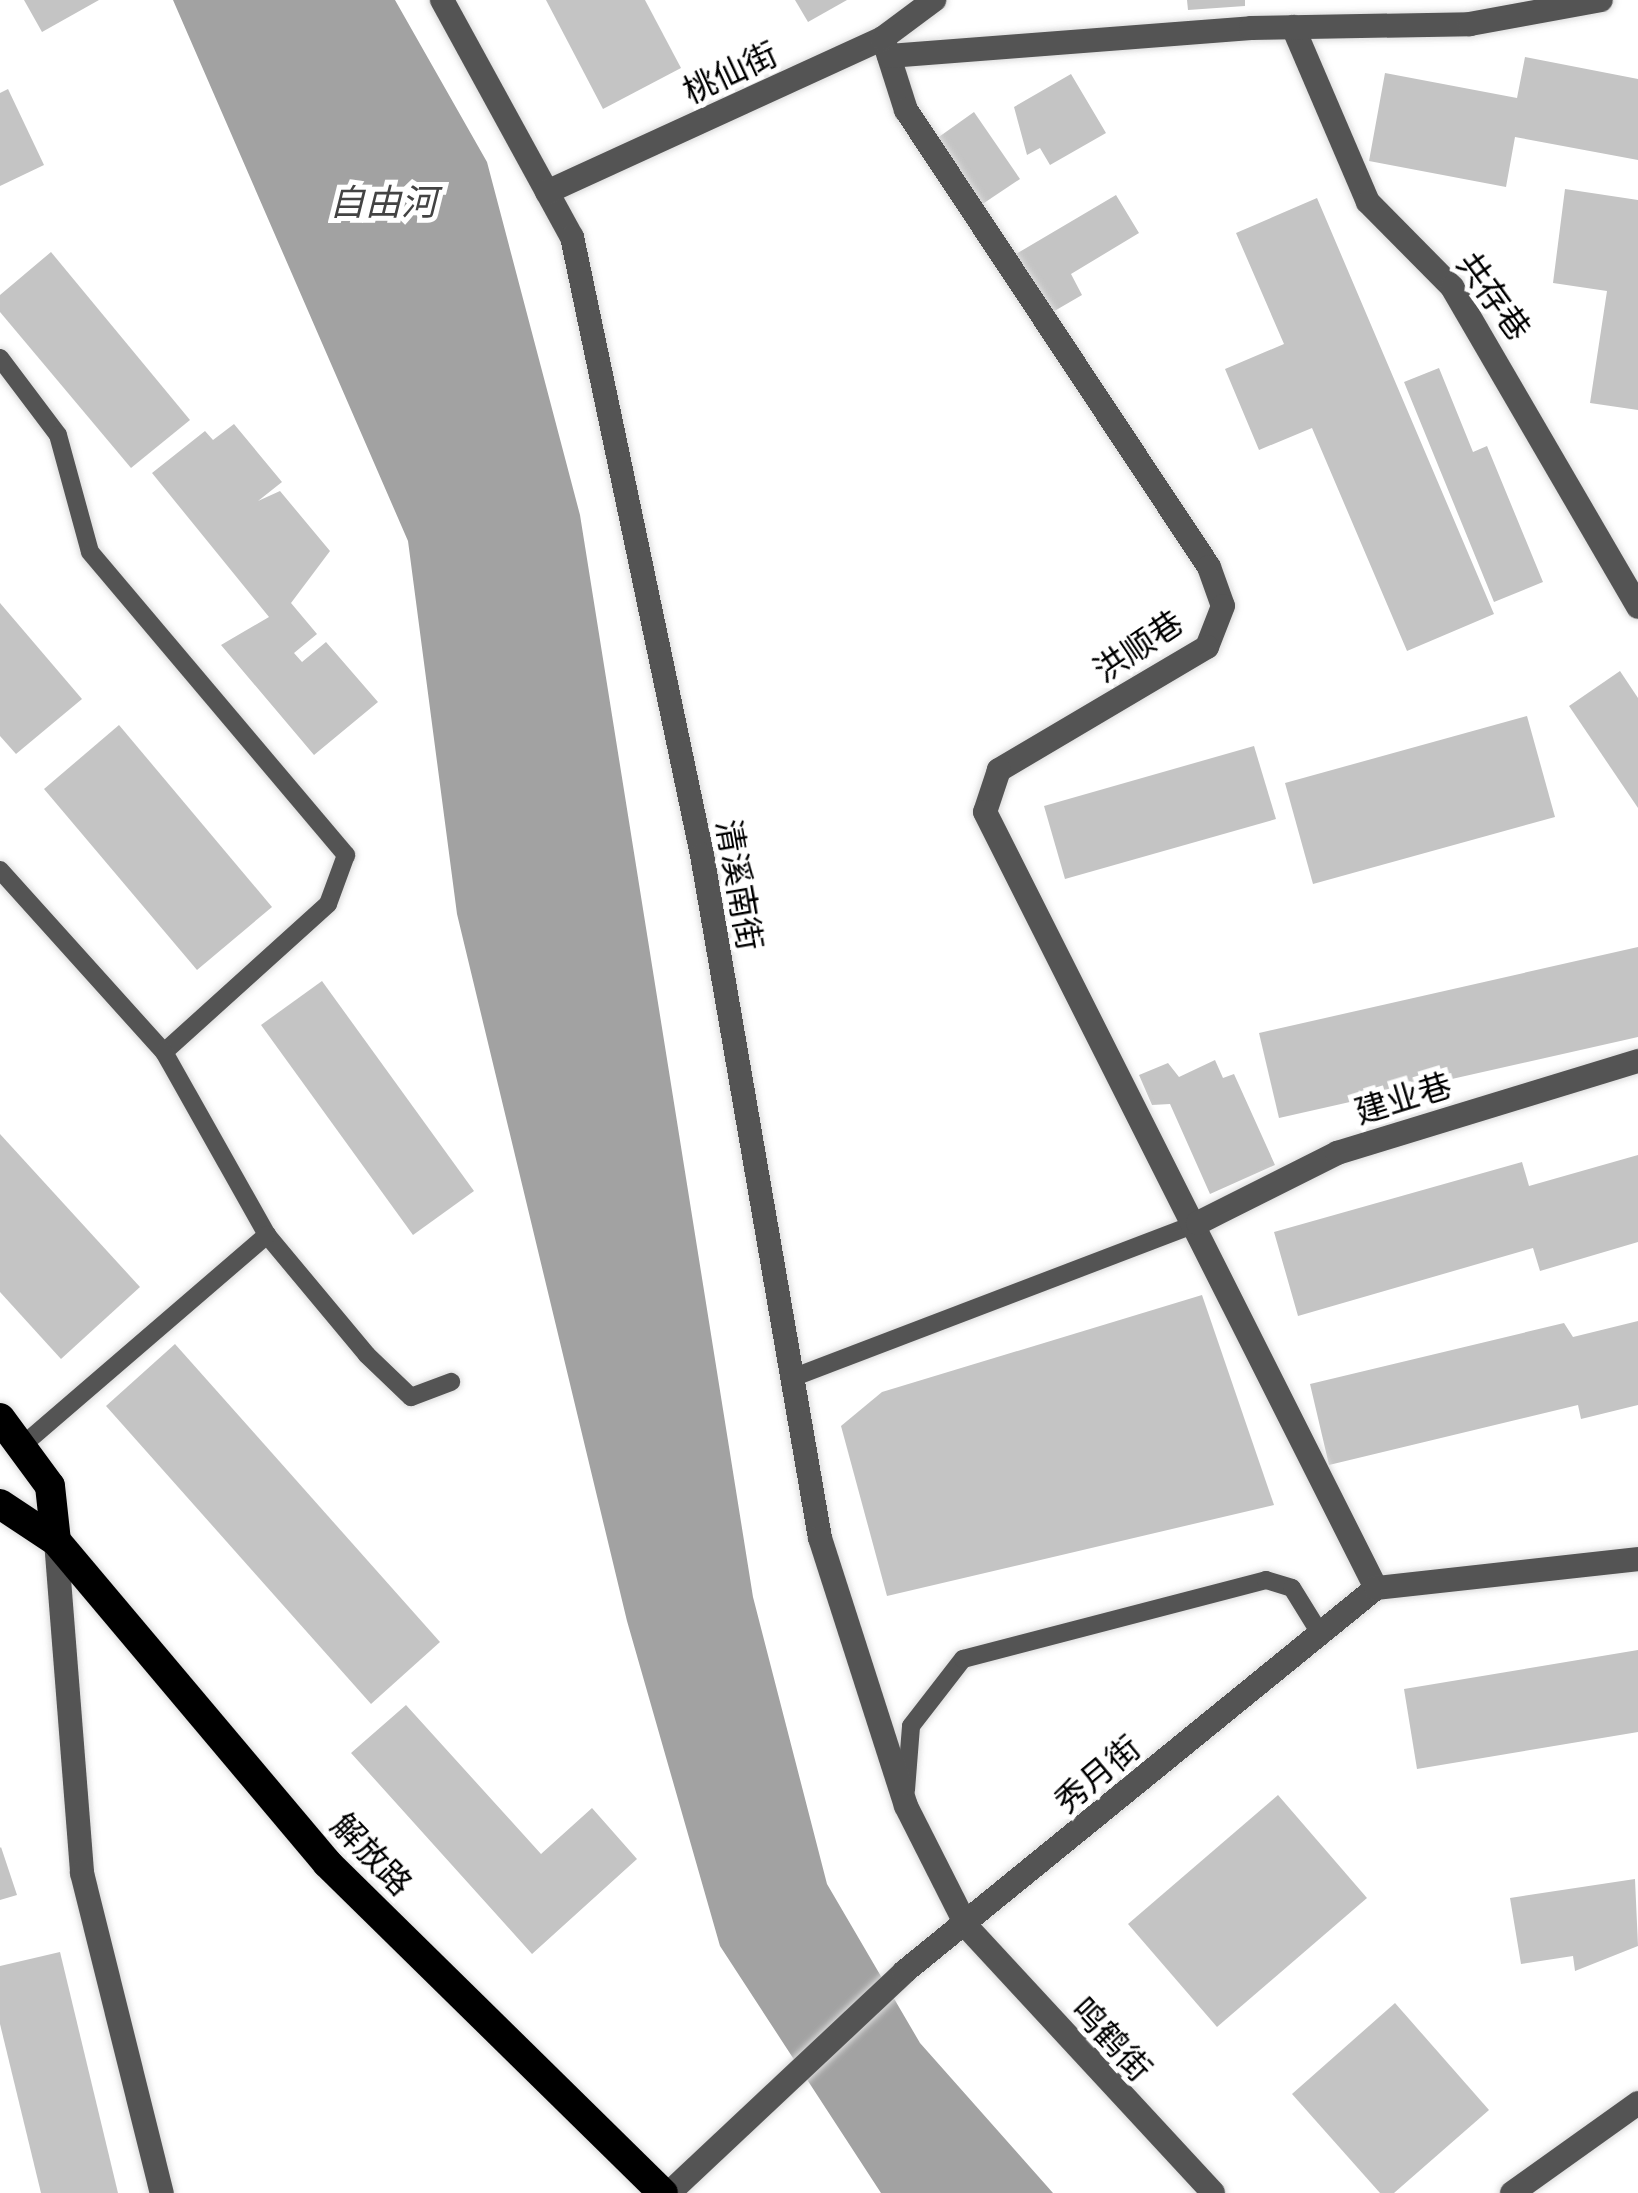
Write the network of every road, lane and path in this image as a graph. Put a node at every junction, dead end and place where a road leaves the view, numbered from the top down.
1 (442, 0) edge
2 (934, 0) edge
3 (1601, 0) edge
4 (1293, 27) junction
5 (886, 47) junction
6 (547, 192) junction
7 (0, 358) edge
8 (1636, 610) edge
9 (0, 871) edge
10 (164, 1052) junction
11 (1638, 1061) edge
12 (1198, 1223) junction
13 (267, 1235) junction
14 (792, 1378) junction
15 (451, 1382) dead end
16 (0, 1418) edge
17 (24, 1444) junction
18 (0, 1504) edge
19 (56, 1541) junction
20 (1638, 1559) edge
21 (1376, 1588) junction
22 (1318, 1630) junction
23 (906, 1806) junction
24 (967, 1927) junction
25 (1638, 2103) edge
26 (1528, 2187) edge
27 (162, 2193) edge
28 (666, 2193) edge
29 (1213, 2193) edge

1 - 6 street, 清溪南街
2 - 5 street, 桃仙街
3 - 4 street
4 - 5 street
4 - 8 street, 共存巷
5 - 6 street, 桃仙街
5 - 12 street, 洪顺巷
6 - 14 street, 清溪南街
7 - 10 lane
9 - 10 lane
10 - 13 lane
11 - 12 street, 建业巷
12 - 14 lane
12 - 21 street, 洪顺巷
13 - 15 lane
13 - 17 lane
14 - 23 street, 清溪南街
16 - 17 main road
17 - 19 main road
18 - 19 main road, 解放路
19 - 27 street
19 - 28 main road, 解放路
20 - 21 street, 秀月街
21 - 22 street, 秀月街
22 - 23 lane
22 - 24 street, 秀月街
23 - 24 street, 鸣鹤街
24 - 28 street, 秀月街
24 - 29 street, 鸣鹤街
25 - 26 street

